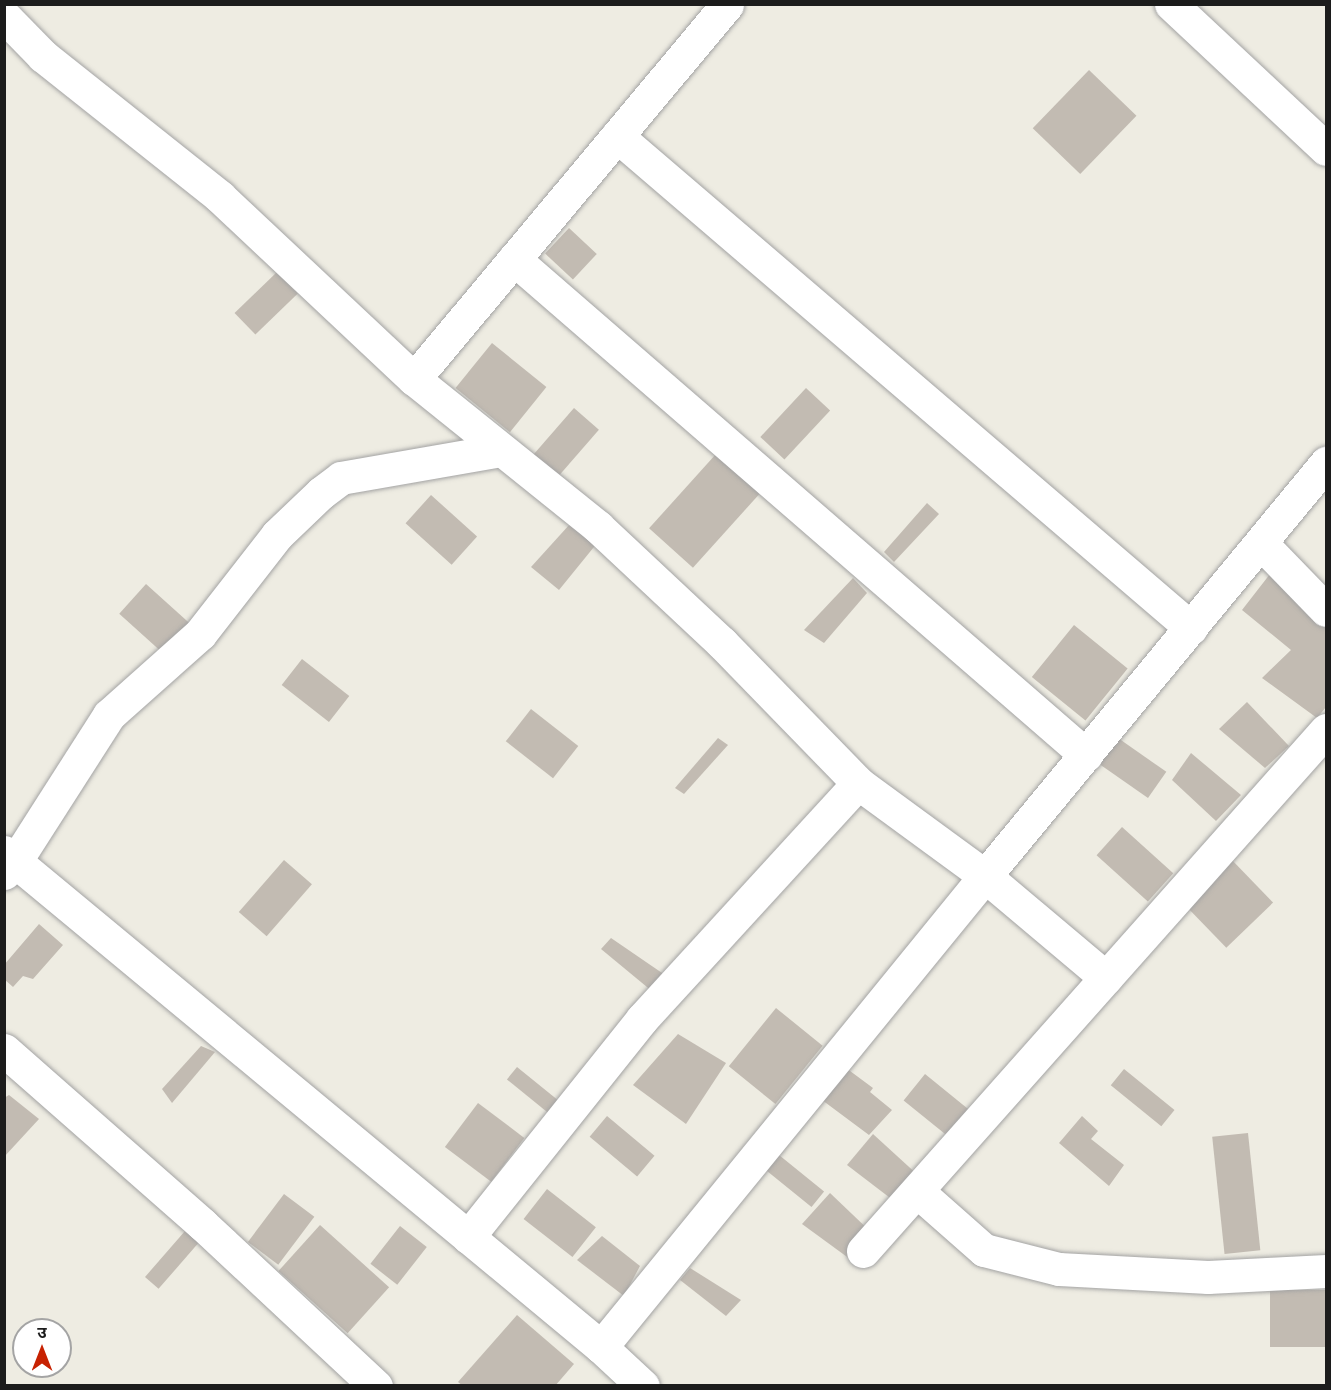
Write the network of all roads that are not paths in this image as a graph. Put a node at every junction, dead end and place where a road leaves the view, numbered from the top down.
1 (727, 4) edge
2 (1171, 4) edge
3 (4, 16) edge
4 (617, 136) junction
5 (1326, 149) edge
6 (514, 259) junction
7 (414, 379) junction
8 (501, 450) junction
9 (1326, 463) edge
10 (1261, 543) junction
11 (1326, 610) edge
12 (1191, 628) junction
13 (1326, 730) edge
14 (1086, 754) junction
15 (858, 783) junction
16 (8, 862) edge
17 (985, 876) junction
18 (1106, 978) junction
19 (4, 1050) edge
20 (917, 1191) junction
21 (468, 1237) junction
22 (863, 1251) dead end
23 (1326, 1271) edge
24 (601, 1347) junction
25 (376, 1386) edge
26 (643, 1386) edge

1 - 4 street
2 - 5 street
3 - 7 street
4 - 6 street
4 - 12 street
6 - 7 street
6 - 14 street
7 - 8 street
8 - 15 street
8 - 16 street
9 - 10 street
10 - 11 street
10 - 12 street
12 - 14 street
13 - 18 street
14 - 17 street
15 - 17 street
15 - 21 street
16 - 21 street
17 - 18 street
17 - 24 street
18 - 20 street
19 - 25 street
20 - 22 street
20 - 23 street
21 - 24 street
24 - 26 street

